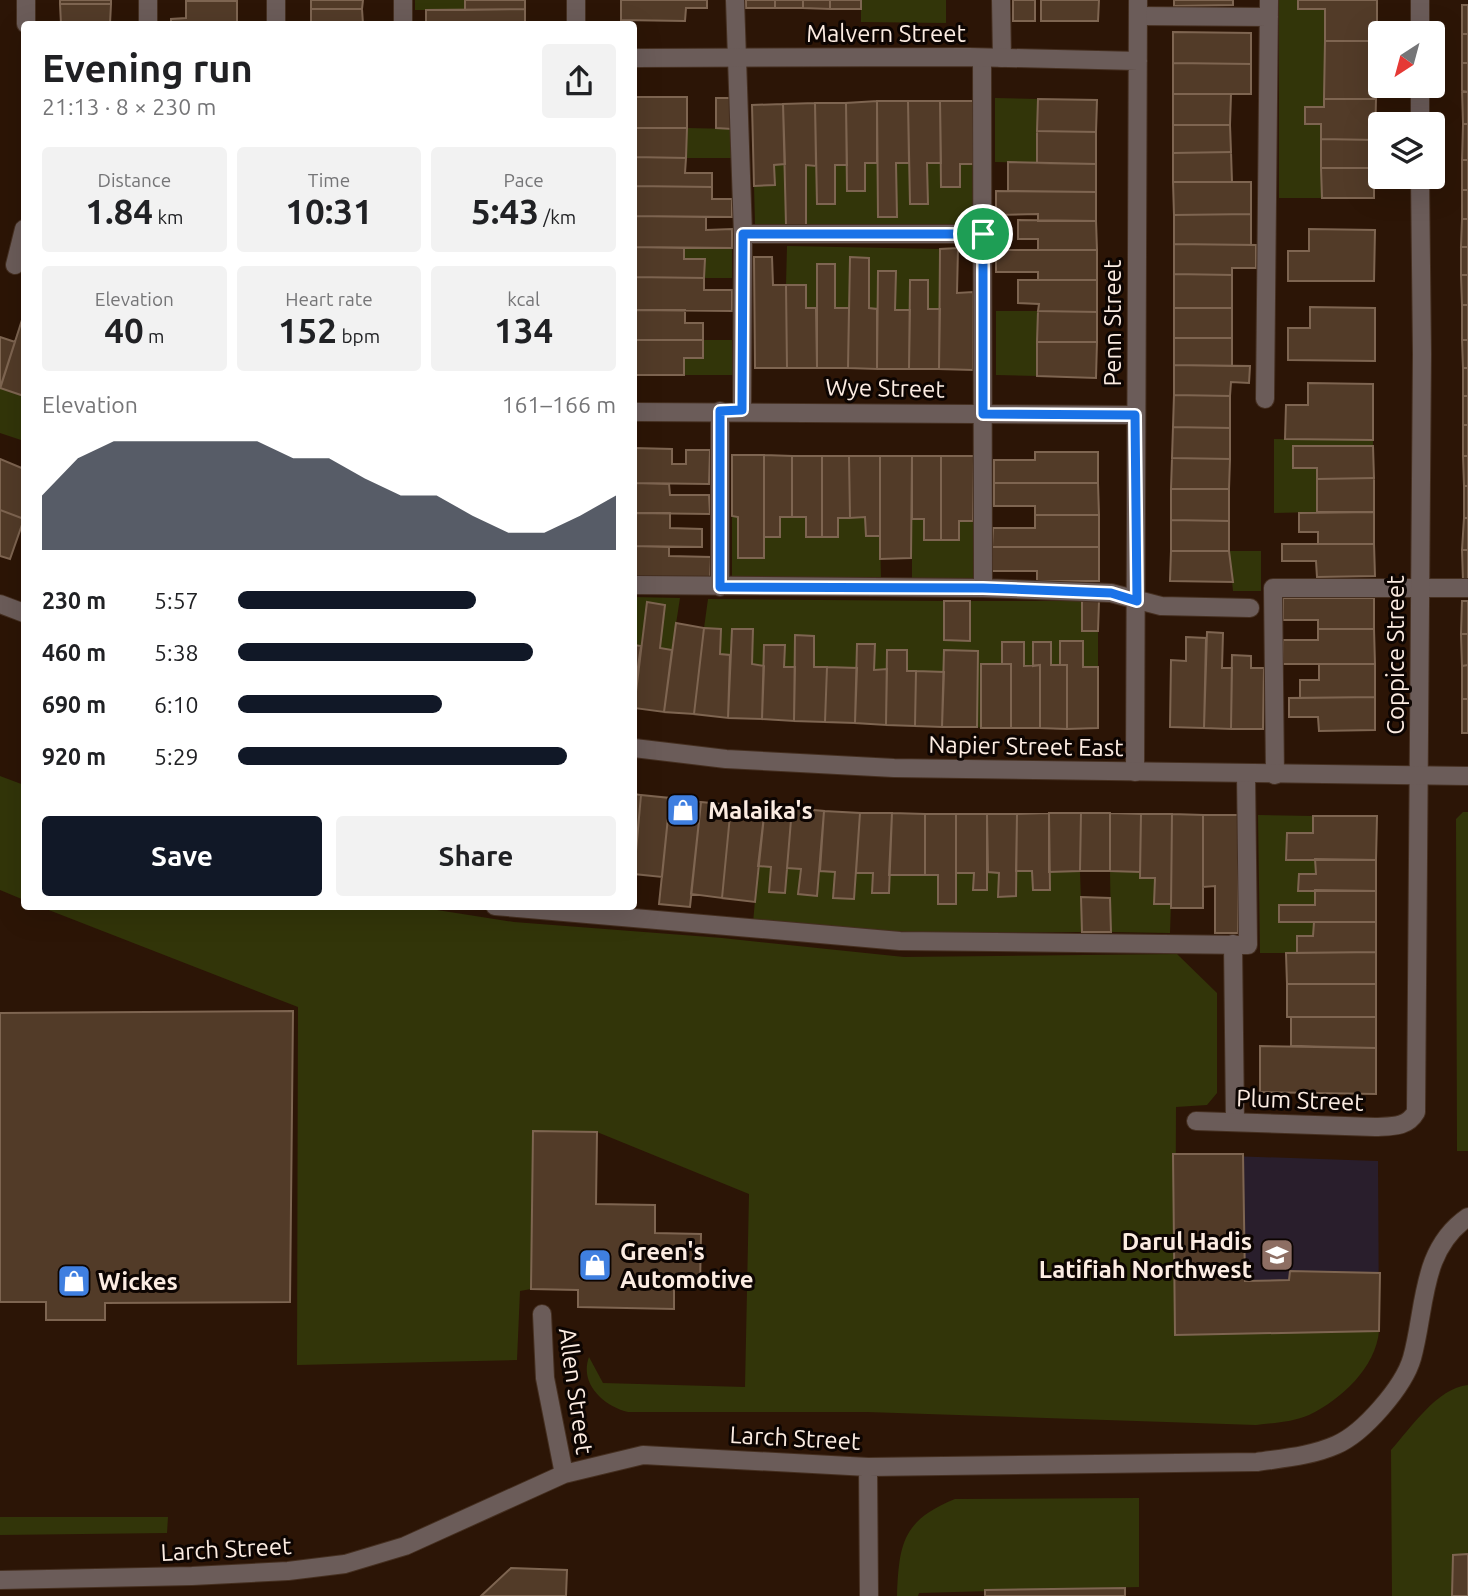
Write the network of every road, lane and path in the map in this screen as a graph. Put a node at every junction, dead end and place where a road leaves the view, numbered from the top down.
1 (26, 0) edge
2 (148, 0) edge
3 (276, 0) edge
4 (403, 0) edge
5 (576, 0) edge
6 (735, 0) edge
7 (1001, 0) edge
8 (1420, 0) edge
9 (1138, 8) edge
10 (1269, 9) edge
11 (26, 21) edge
12 (148, 21) edge
13 (276, 21) edge
14 (403, 21) edge
15 (576, 21) edge
16 (1420, 21) edge
17 (637, 58) edge
18 (739, 58) junction
19 (982, 58) junction
20 (1002, 58) junction
21 (1138, 61) junction
22 (1420, 189) edge
23 (743, 234) junction
24 (983, 234) junction
25 (21, 239) edge
26 (13, 264) edge
27 (1265, 399) dead end
28 (742, 410) junction
29 (720, 411) junction
30 (637, 412) edge
31 (983, 414) junction
32 (1135, 415) junction
33 (637, 585) edge
34 (720, 587) junction
35 (983, 588) junction
36 (1468, 588) edge
37 (1420, 589) junction
38 (1137, 601) junction
39 (0, 604) edge
40 (1250, 608) dead end
41 (21, 612) edge
42 (637, 748) edge
43 (1135, 772) junction
44 (1246, 774) junction
45 (1275, 775) junction
46 (1419, 776) junction
47 (1468, 776) edge
48 (561, 910) edge
49 (1233, 944) junction
50 (1196, 1121) dead end
51 (1235, 1121) junction
52 (1401, 1125) joint
53 (1466, 1218) edge
54 (542, 1314) dead end
55 (867, 1467) junction
56 (564, 1474) junction
57 (0, 1580) edge
58 (869, 1596) edge

1 - 11 street
2 - 12 street
3 - 13 street
4 - 14 street
5 - 15 street
6 - 18 street
7 - 20 street
8 - 16 street
9 - 10 street
9 - 21 street, Penn Street
10 - 27 street
17 - 18 street, Malvern Street
18 - 19 street, Malvern Street
18 - 23 street
19 - 20 street, Malvern Street
19 - 24 street
20 - 21 street, Malvern Street
21 - 32 street, Penn Street
22 - 37 street, Coppice Street
23 - 24 street
23 - 28 street
24 - 31 street
25 - 26 street
28 - 29 street, Wye Street
28 - 31 street, Wye Street
29 - 30 street, Wye Street
29 - 34 street
31 - 32 street, Wye Street
31 - 35 street
32 - 38 street, Penn Street
33 - 34 street
34 - 35 street
35 - 38 street
36 - 37 street
37 - 45 street
37 - 46 street, Coppice Street
38 - 40 street
38 - 43 street, Penn Street
39 - 41 street
42 - 43 street, Napier Street East
43 - 44 street, Napier Street East
44 - 45 street, Napier Street East
44 - 49 street
45 - 46 street, Napier Street East
46 - 47 street, Napier Street East
46 - 52 street, Coppice Street
48 - 49 street
49 - 51 street
50 - 51 street, Plum Street
51 - 52 street, Plum Street
53 - 55 street, Larch Street
54 - 56 street, Allen Street
55 - 56 street, Larch Street
55 - 58 street
56 - 57 street, Larch Street

